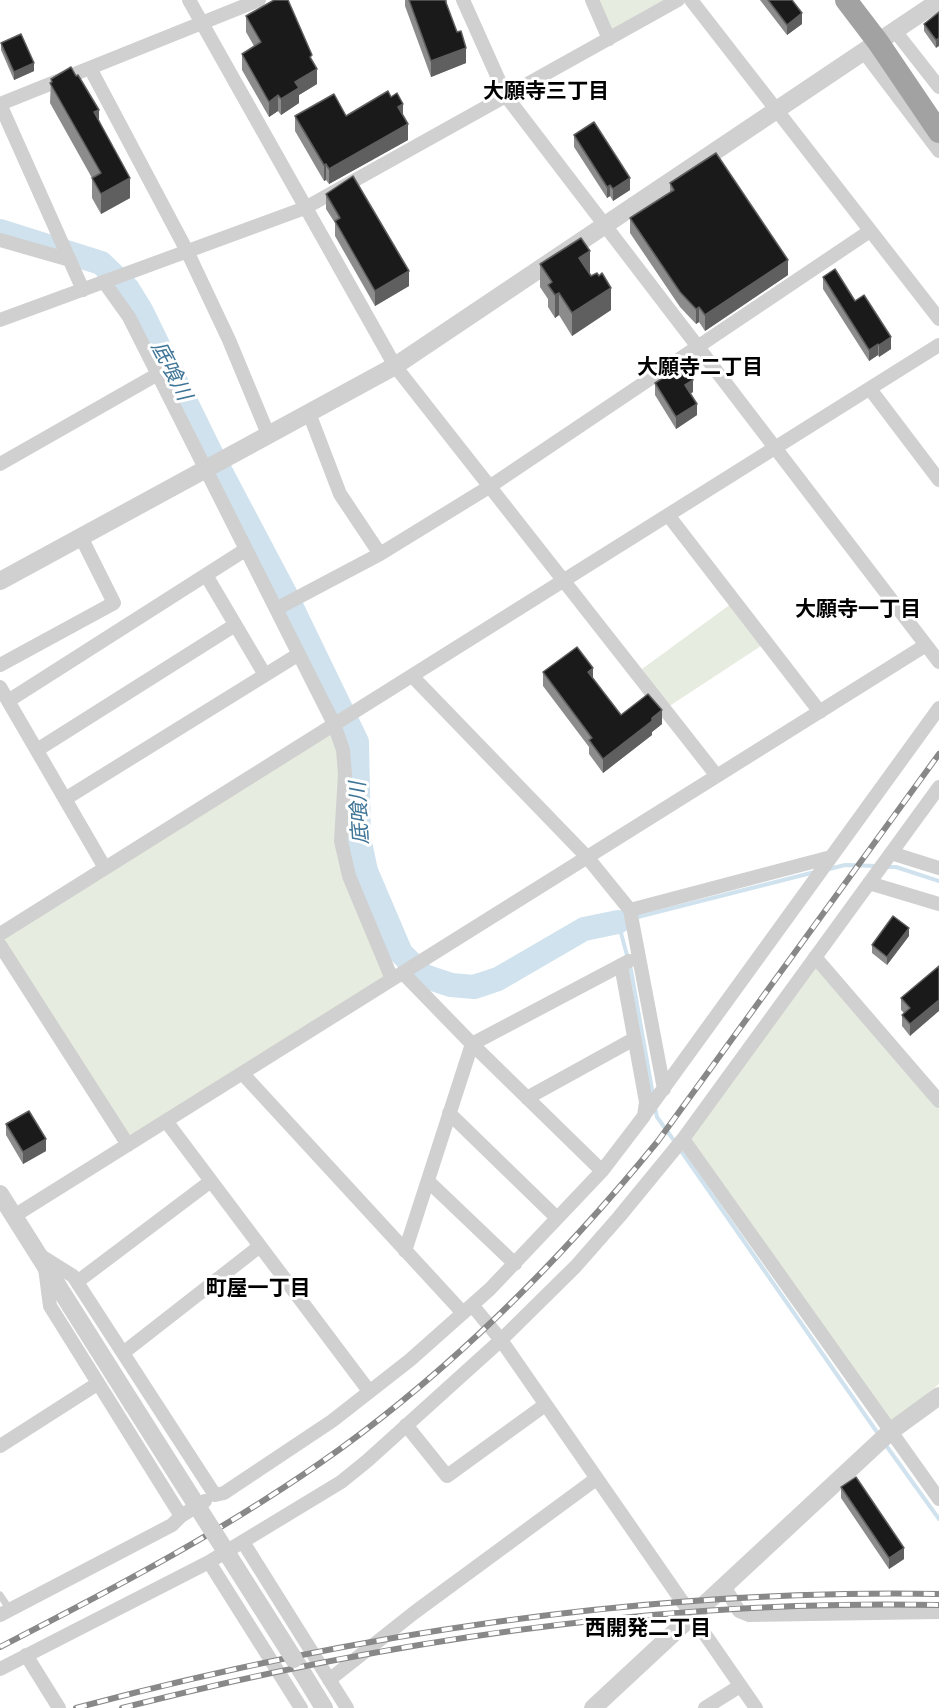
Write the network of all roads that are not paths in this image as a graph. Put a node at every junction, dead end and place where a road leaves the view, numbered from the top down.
1 (189, 0) edge
2 (259, 0) edge
3 (463, 0) edge
4 (592, 0) edge
5 (678, 0) edge
6 (691, 0) edge
7 (846, 0) edge
8 (939, 1) edge
9 (201, 23) junction
10 (609, 39) junction
11 (879, 42) junction
12 (90, 68) junction
13 (939, 87) edge
14 (506, 96) junction
15 (776, 110) junction
16 (939, 110) edge
17 (939, 132) edge
18 (939, 152) edge
19 (305, 208) junction
20 (604, 225) junction
21 (870, 231) junction
22 (0, 240) edge
23 (187, 251) junction
24 (70, 260) junction
25 (104, 282) junction
26 (83, 290) junction
27 (939, 319) edge
28 (0, 320) edge
29 (939, 345) edge
30 (698, 346) junction
31 (395, 366) junction
32 (158, 374) junction
33 (870, 389) junction
34 (309, 412) junction
35 (268, 434) junction
36 (776, 448) junction
37 (0, 464) edge
38 (204, 469) junction
39 (939, 480) edge
40 (489, 488) junction
41 (668, 515) junction
42 (81, 537) junction
43 (245, 550) junction
44 (380, 554) junction
45 (206, 575) junction
46 (0, 581) edge
47 (563, 581) junction
48 (276, 609) junction
49 (235, 625) junction
50 (926, 645) junction
51 (298, 654) junction
52 (939, 662) edge
53 (0, 665) edge
54 (265, 675) junction
55 (412, 676) junction
56 (0, 687) edge
57 (8, 701) junction
58 (939, 708) edge
59 (820, 712) junction
60 (334, 724) junction
61 (37, 750) junction
62 (717, 776) junction
63 (939, 787) edge
64 (65, 799) junction
65 (891, 853) junction
66 (831, 857) junction
67 (587, 858) junction
68 (105, 868) junction
69 (939, 868) edge
70 (869, 883) junction
71 (939, 904) edge
72 (630, 910) junction
73 (0, 934) edge
74 (0, 945) edge
75 (639, 956) junction
76 (815, 957) junction
77 (621, 965) junction
78 (398, 976) junction
79 (634, 1039) junction
80 (471, 1044) junction
81 (242, 1073) junction
82 (664, 1089) junction
83 (527, 1098) junction
84 (939, 1101) edge
85 (449, 1113) junction
86 (644, 1116) junction
87 (166, 1121) junction
88 (683, 1139) junction
89 (128, 1145) junction
90 (602, 1171) junction
91 (211, 1181) junction
92 (428, 1181) junction
93 (0, 1194) edge
94 (557, 1218) junction
95 (7, 1221) edge
96 (260, 1246) junction
97 (405, 1251) junction
98 (41, 1259) junction
99 (515, 1264) junction
100 (77, 1282) junction
101 (468, 1309) junction
102 (501, 1340) junction
103 (123, 1353) junction
104 (97, 1384) junction
105 (369, 1391) junction
106 (939, 1396) edge
107 (545, 1405) junction
108 (406, 1425) junction
109 (891, 1431) junction
110 (0, 1446) edge
111 (596, 1479) junction
112 (215, 1495) junction
113 (939, 1499) edge
114 (181, 1516) junction
115 (243, 1542) junction
116 (209, 1563) junction
117 (724, 1586) junction
118 (0, 1595) edge
119 (939, 1612) edge
120 (5, 1613) edge
121 (692, 1616) junction
122 (26, 1655) junction
123 (0, 1669) edge
124 (329, 1680) junction
125 (740, 1686) junction
126 (59, 1708) edge
127 (301, 1708) edge
128 (324, 1708) edge
129 (347, 1708) edge
130 (593, 1708) edge
131 (705, 1708) edge
132 (756, 1708) edge

1 - 9 street
2 - 9 street
3 - 14 street
4 - 10 street
5 - 10 street
6 - 15 street
7 - 11 highway
8 - 11 street
9 - 12 street
9 - 19 street
10 - 14 street
11 - 13 street
11 - 15 street
11 - 16 highway
11 - 17 highway
11 - 18 street
12 - 23 street
12 - 24 street
14 - 19 street
14 - 20 street
15 - 20 street
15 - 21 street
19 - 23 street
19 - 31 street
20 - 30 street
20 - 31 street
21 - 27 street
21 - 30 street
22 - 24 street
23 - 25 street
23 - 35 street
24 - 26 street
25 - 26 street
25 - 32 street
26 - 28 street
29 - 33 street
30 - 36 street
30 - 40 street
31 - 34 street
31 - 40 street
32 - 37 street
32 - 38 street
33 - 36 street
33 - 39 street
34 - 35 street
34 - 44 street
35 - 38 street
36 - 41 street
36 - 50 street
38 - 42 street
38 - 43 street
40 - 44 street
40 - 47 street
41 - 47 street
41 - 59 street
42 - 46 street
42 - 53 street
43 - 45 street
43 - 48 street
44 - 48 street
45 - 49 street
45 - 57 street
47 - 55 street
47 - 62 street
48 - 51 street
49 - 54 street
49 - 61 street
50 - 52 street
50 - 59 street
51 - 54 street
51 - 60 street
54 - 64 street
55 - 60 street
55 - 67 street
56 - 57 street
57 - 61 street
58 - 66 street
59 - 62 street
60 - 68 street
60 - 78 street
61 - 64 street
62 - 67 street
63 - 65 street
64 - 68 street
65 - 69 street
65 - 70 street
66 - 72 street
66 - 82 street
67 - 72 street
67 - 78 street
68 - 73 street
70 - 71 street
70 - 76 street
72 - 75 street
74 - 89 street
75 - 77 street
75 - 82 street
76 - 84 street
76 - 88 street
77 - 79 street
77 - 80 street
78 - 80 street
78 - 81 street
79 - 83 street
79 - 86 street
80 - 83 street
80 - 85 street
81 - 87 street
81 - 97 street
82 - 86 street
83 - 90 street
85 - 92 street
85 - 94 street
86 - 90 street
87 - 89 street
87 - 91 street
88 - 102 street
88 - 109 street
89 - 95 street
90 - 94 street
91 - 96 street
91 - 100 street
92 - 97 street
92 - 99 street
93 - 95 street
94 - 99 street
95 - 98 street
96 - 103 street
96 - 105 street
97 - 101 street
98 - 100 street
98 - 104 street
98 - 128 street, bridge
99 - 101 street
100 - 103 street
101 - 102 street
101 - 105 street
102 - 107 street
102 - 108 street
103 - 112 street
104 - 110 street
104 - 114 street
105 - 112 street
106 - 109 street
107 - 108 street
107 - 111 street
108 - 115 street
109 - 113 street
109 - 117 street
111 - 121 street
111 - 124 street
112 - 114 street
114 - 120 street
115 - 116 street
115 - 124 street
116 - 122 street
116 - 127 street
117 - 119 street
117 - 121 street
118 - 120 lane
121 - 125 street
121 - 130 street
122 - 123 street
122 - 126 street
124 - 129 street
125 - 131 street
125 - 132 street

